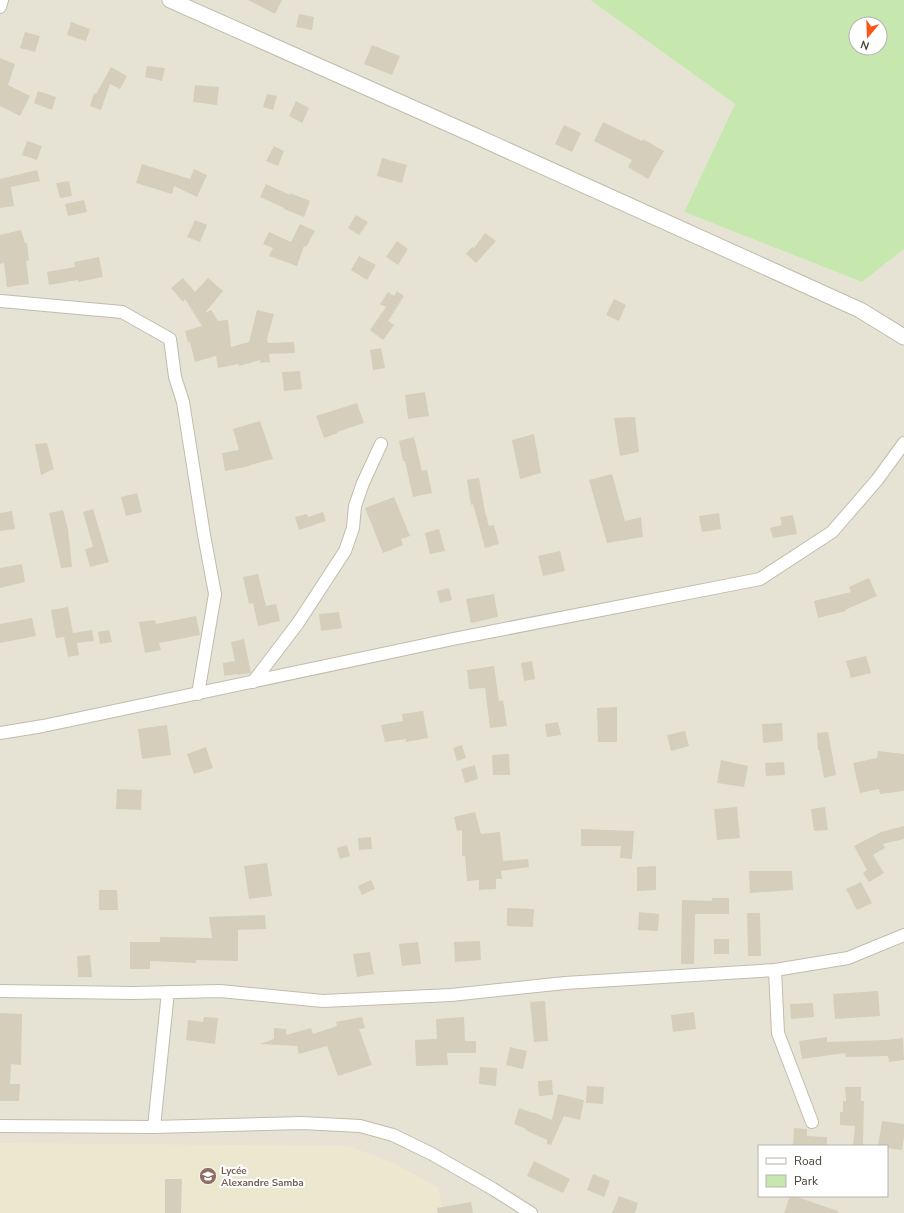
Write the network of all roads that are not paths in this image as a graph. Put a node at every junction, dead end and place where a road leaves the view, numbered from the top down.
1 (2, 0) edge
2 (170, 0) edge
3 (0, 7) edge
4 (1, 301) dead end
5 (904, 337) edge
6 (904, 443) edge
7 (381, 444) dead end
8 (253, 682) junction
9 (198, 694) junction
10 (0, 733) edge
11 (904, 935) edge
12 (775, 970) junction
13 (0, 991) edge
14 (168, 992) junction
15 (812, 1122) dead end
16 (0, 1126) edge
17 (154, 1127) junction
18 (531, 1213) edge

1 - 3 street
2 - 5 street
4 - 9 street
6 - 8 street
7 - 8 street
8 - 9 street
9 - 10 street
11 - 12 street
12 - 14 street
12 - 15 street
13 - 14 street
14 - 17 street
16 - 17 street
17 - 18 street

